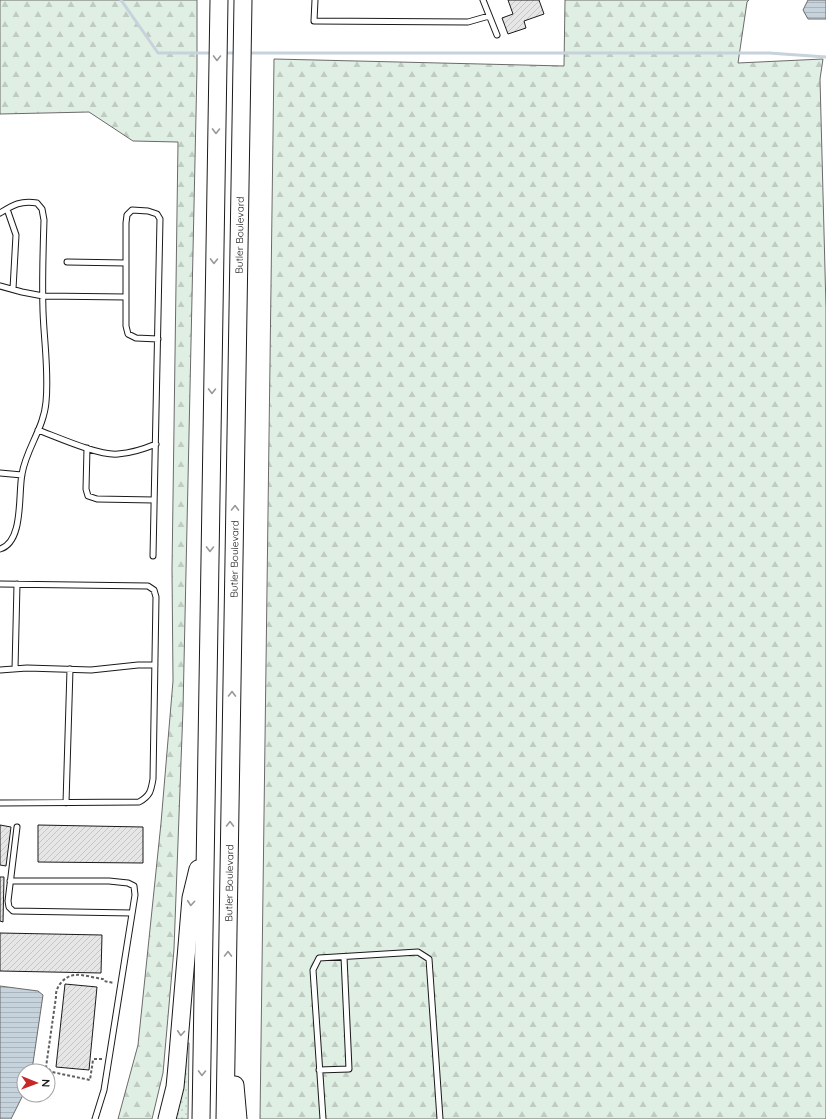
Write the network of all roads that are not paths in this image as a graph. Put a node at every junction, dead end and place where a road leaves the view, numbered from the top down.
1 (218, 0) edge
2 (243, 0) edge
3 (314, 0) edge
4 (483, 0) edge
5 (489, 16) junction
6 (497, 35) dead end
7 (7, 209) junction
8 (0, 213) edge
9 (67, 262) dead end
10 (126, 263) junction
11 (0, 286) edge
12 (13, 289) junction
13 (43, 296) junction
14 (126, 297) junction
15 (158, 339) junction
16 (38, 430) junction
17 (156, 444) junction
18 (87, 448) junction
19 (0, 472) edge
20 (22, 475) junction
21 (154, 500) junction
22 (0, 549) edge
23 (153, 556) dead end
24 (0, 584) edge
25 (17, 584) junction
26 (155, 665) junction
27 (15, 669) junction
28 (70, 669) junction
29 (0, 670) edge
30 (0, 803) edge
31 (66, 803) junction
32 (17, 827) dead end
33 (206, 838) junction
34 (10, 881) junction
35 (132, 913) junction
36 (344, 957) junction
37 (228, 978) junction
38 (320, 1070) junction
39 (95, 1119) edge
40 (167, 1119) edge
41 (201, 1119) edge
42 (225, 1119) edge
43 (238, 1119) edge
44 (323, 1119) edge
45 (440, 1119) edge

1 -> 33 highway
37 -> 2 highway, Butler Boulevard
3 - 5 lane
4 - 5 lane
5 - 6 lane
7 - 8 lane
7 - 12 lane
7 - 13 lane
9 - 10 lane
10 - 14 lane
10 - 15 lane
11 - 12 lane
12 - 13 lane
13 - 14 lane
13 - 16 lane
14 - 15 lane
15 - 17 lane
16 - 18 lane
16 - 20 lane
17 - 18 lane
17 - 21 lane
18 - 21 lane
19 - 20 lane
20 - 22 lane
21 - 23 lane
24 - 25 lane
25 - 26 lane
25 - 27 lane
26 - 28 lane
26 - 31 lane
27 - 28 lane
27 - 29 lane
28 - 31 lane
30 - 31 lane
32 - 34 lane
33 -> 40 highway
33 -> 41 highway
34 - 35 lane
34 - 35 lane
35 - 39 lane
36 - 38 lane
36 - 38 lane
36 - 45 lane
37 - 42 highway, Butler Boulevard
37 - 43 highway
38 - 44 lane

